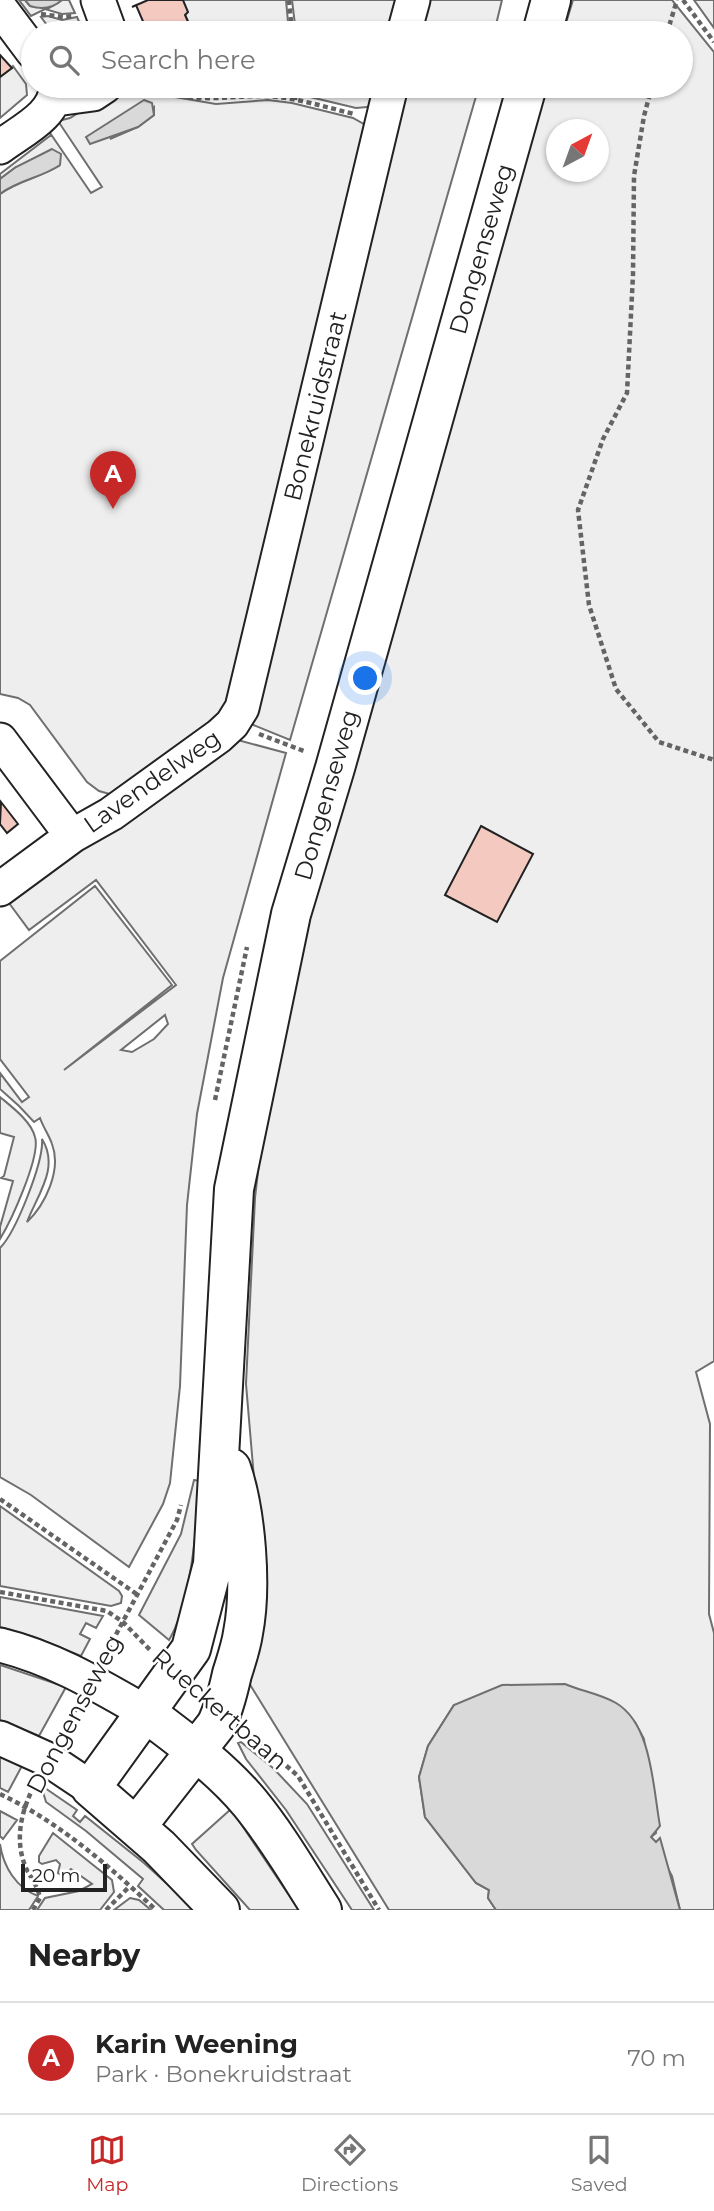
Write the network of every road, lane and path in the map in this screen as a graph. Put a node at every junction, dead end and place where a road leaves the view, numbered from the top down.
1 (289, 0) edge
2 (413, 0) edge
3 (551, 0) edge
4 (677, 0) edge
5 (683, 0) edge
6 (102, 13) edge
7 (30, 21) edge
8 (291, 21) edge
9 (407, 21) edge
10 (545, 21) edge
11 (671, 21) edge
12 (714, 42) edge
13 (54, 98) edge
14 (204, 98) edge
15 (242, 98) edge
16 (281, 98) edge
17 (388, 98) edge
18 (524, 98) edge
19 (648, 98) edge
20 (295, 100) joint
21 (383, 121) junction
22 (0, 147) edge
23 (232, 724) junction
24 (0, 740) edge
25 (304, 751) dead end
26 (714, 760) edge
27 (72, 836) junction
28 (0, 889) edge
29 (220, 1437) junction
30 (0, 1499) edge
31 (0, 1592) edge
32 (138, 1595) dead end
33 (123, 1622) junction
34 (0, 1646) edge
35 (175, 1671) junction
36 (91, 1681) junction
37 (223, 1710) junction
38 (145, 1712) junction
39 (0, 1738) edge
40 (195, 1751) junction
41 (49, 1759) junction
42 (91, 1788) junction
43 (0, 1794) edge
44 (24, 1805) junction
45 (136, 1827) junction
46 (130, 1885) junction
47 (33, 1910) edge
48 (106, 1910) edge
49 (156, 1910) edge
50 (220, 1910) edge
51 (322, 1910) edge
52 (379, 1910) edge

1 - 8 path
2 - 9 street
3 - 10 main road
4 - 11 path
5 - 12 path
6 - 7 path
13 - 22 street
14 - 15 path
16 - 20 path
17 - 21 street, Bonekruidstraat
18 - 29 main road, Dongenseweg
19 - 26 path
20 - 21 path
21 - 23 street, Bonekruidstraat
23 - 25 path
23 - 27 street, Lavendelweg
24 - 27 street, Lavendelweg
27 - 28 street, Lavendelweg
29 - 35 main road, Dongenseweg
29 - 37 main road, Dongenseweg
30 - 32 path
31 - 33 path, Rueckertbaan
33 - 35 path, Rueckertbaan
33 - 36 path, Dongenseweg
34 - 36 street
35 - 38 main road, Dongenseweg
36 - 38 street
36 - 41 path, Dongenseweg
37 - 40 main road, Dongenseweg
37 - 52 path, Rueckertbaan
38 - 40 main road, Rueckertbaan
38 - 42 main road, Dongenseweg
39 - 41 street
40 - 45 main road, Dongenseweg
40 - 51 main road, Rueckertbaan
41 - 42 street
41 - 44 path, Dongenseweg
42 - 45 main road
43 - 44 path
44 - 46 path
44 - 47 path
45 - 50 main road
46 - 48 path
46 - 49 path

